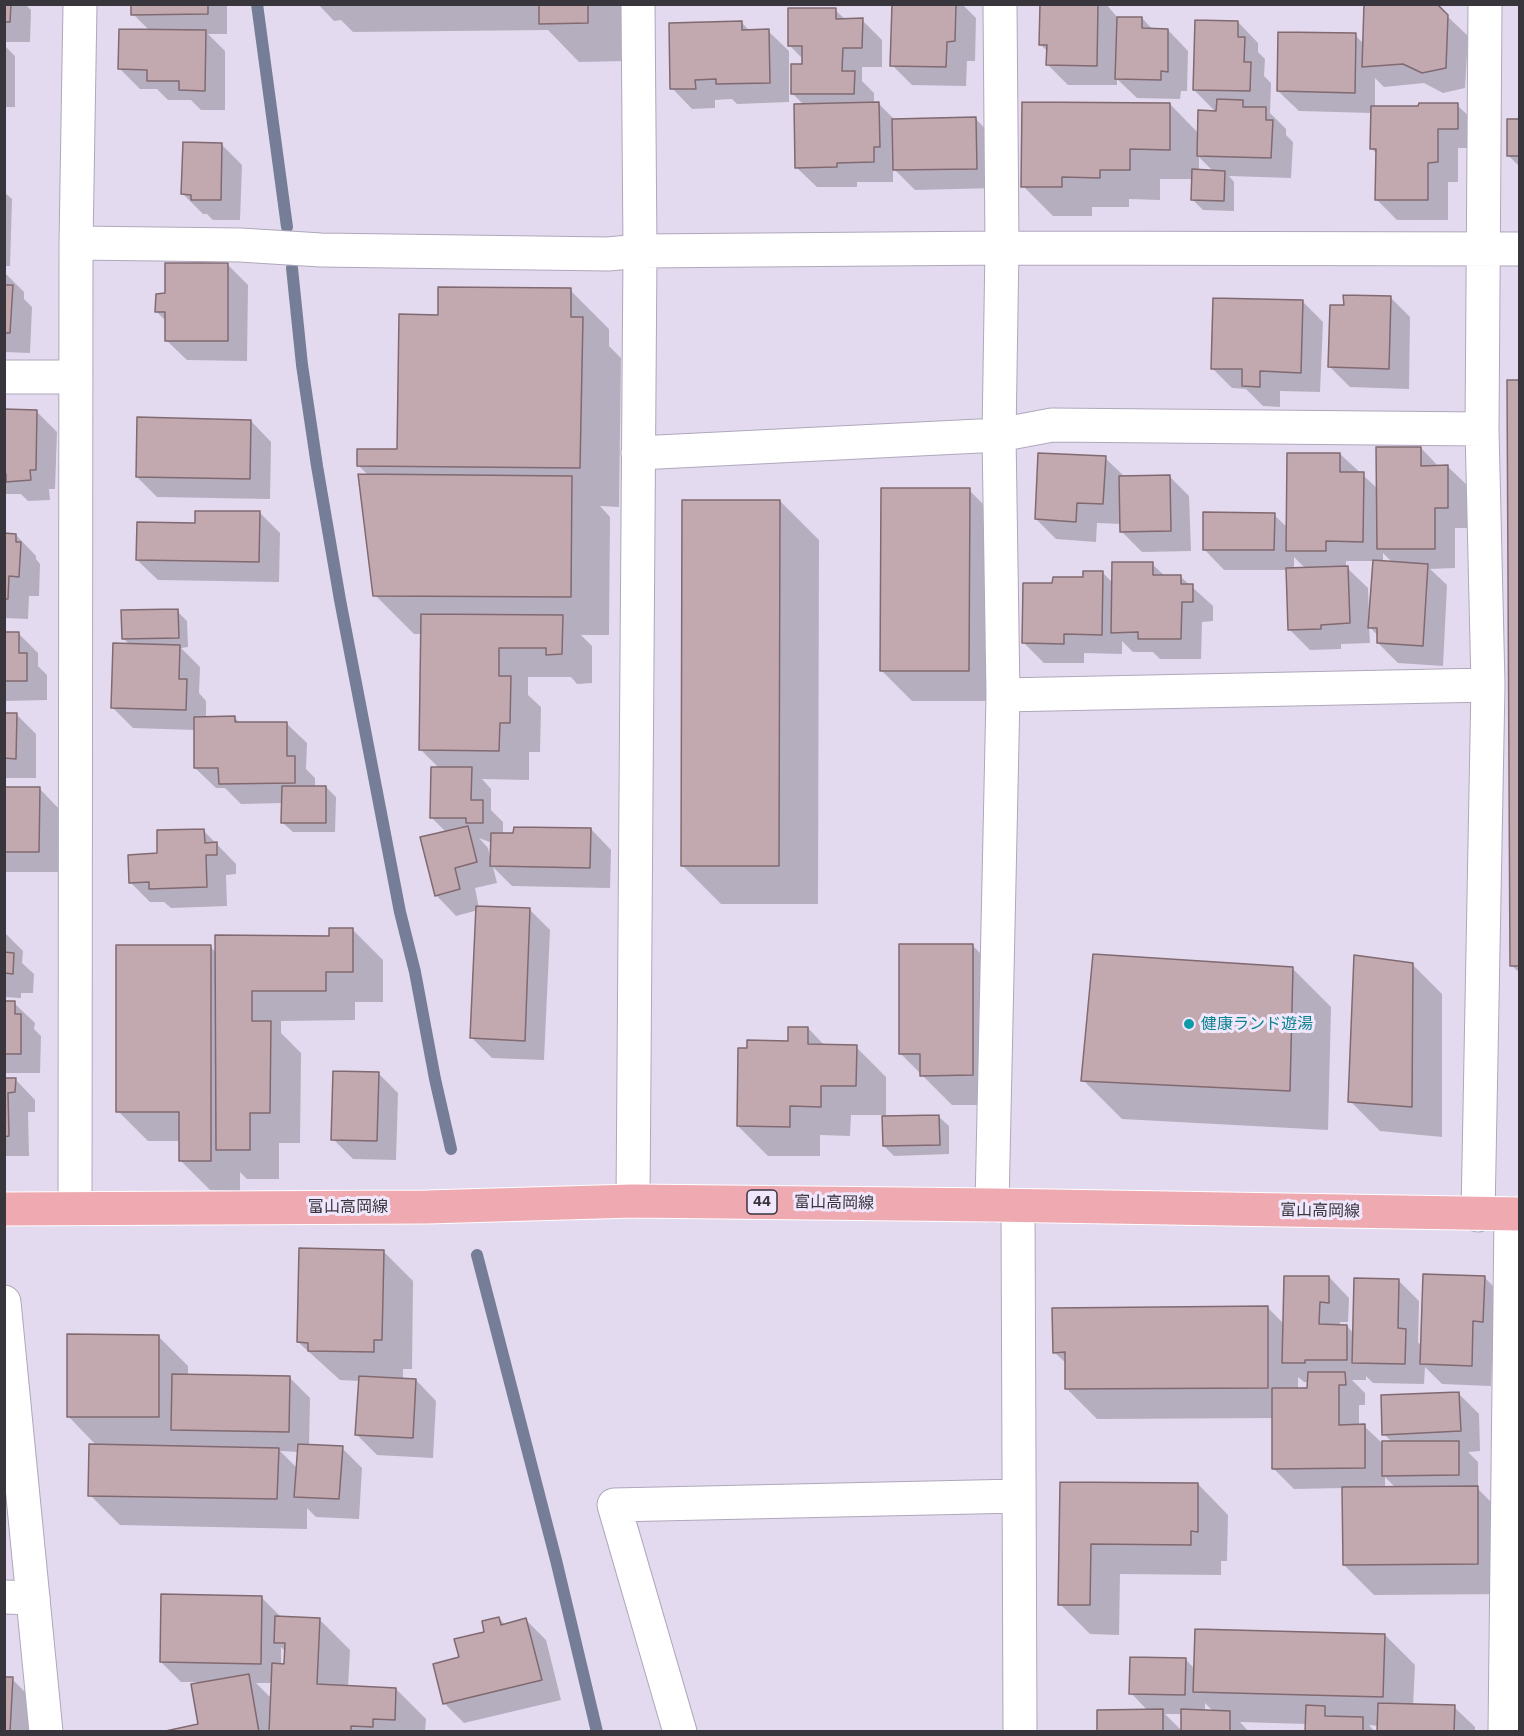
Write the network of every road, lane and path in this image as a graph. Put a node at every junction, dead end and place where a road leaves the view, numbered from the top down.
1 (80, 4) edge
2 (638, 4) edge
3 (1000, 4) edge
4 (1485, 4) edge
5 (76, 243) junction
6 (1002, 248) junction
7 (1482, 249) junction
8 (1520, 249) edge
9 (640, 251) junction
10 (4, 377) edge
11 (76, 377) junction
12 (1482, 429) junction
13 (999, 435) junction
14 (638, 453) junction
15 (1488, 685) junction
16 (1003, 695) junction
17 (633, 1201) junction
18 (1005, 1205) junction
19 (75, 1208) junction
20 (4, 1209) edge
21 (1515, 1214) edge
22 (1478, 1215) junction
23 (4, 1302) edge
24 (1019, 1496) junction
25 (19, 1598) edge
26 (46, 1731) edge
27 (680, 1731) edge
28 (1020, 1731) edge
29 (1505, 1731) edge

1 - 5 street
2 - 9 street
3 - 6 street
4 - 7 street
5 - 9 street
5 - 11 street
6 - 7 street
6 - 9 street
6 - 13 street
7 - 8 street
7 - 12 street
9 - 14 street
10 - 11 street
11 - 19 street
12 - 13 street
12 - 15 street
13 - 14 street
13 - 16 street
14 - 17 street
15 - 16 street
15 - 22 street
16 - 18 street
17 - 18 main road, 富山高岡線 / 44
17 - 19 main road, 富山高岡線 / 44
18 - 22 main road, 富山高岡線 / 44
18 - 24 street
19 - 20 main road, 富山高岡線 / 44
21 - 22 main road, 富山高岡線 / 44
21 - 29 street
23 - 25 street
24 - 27 street
24 - 28 street
25 - 26 street

